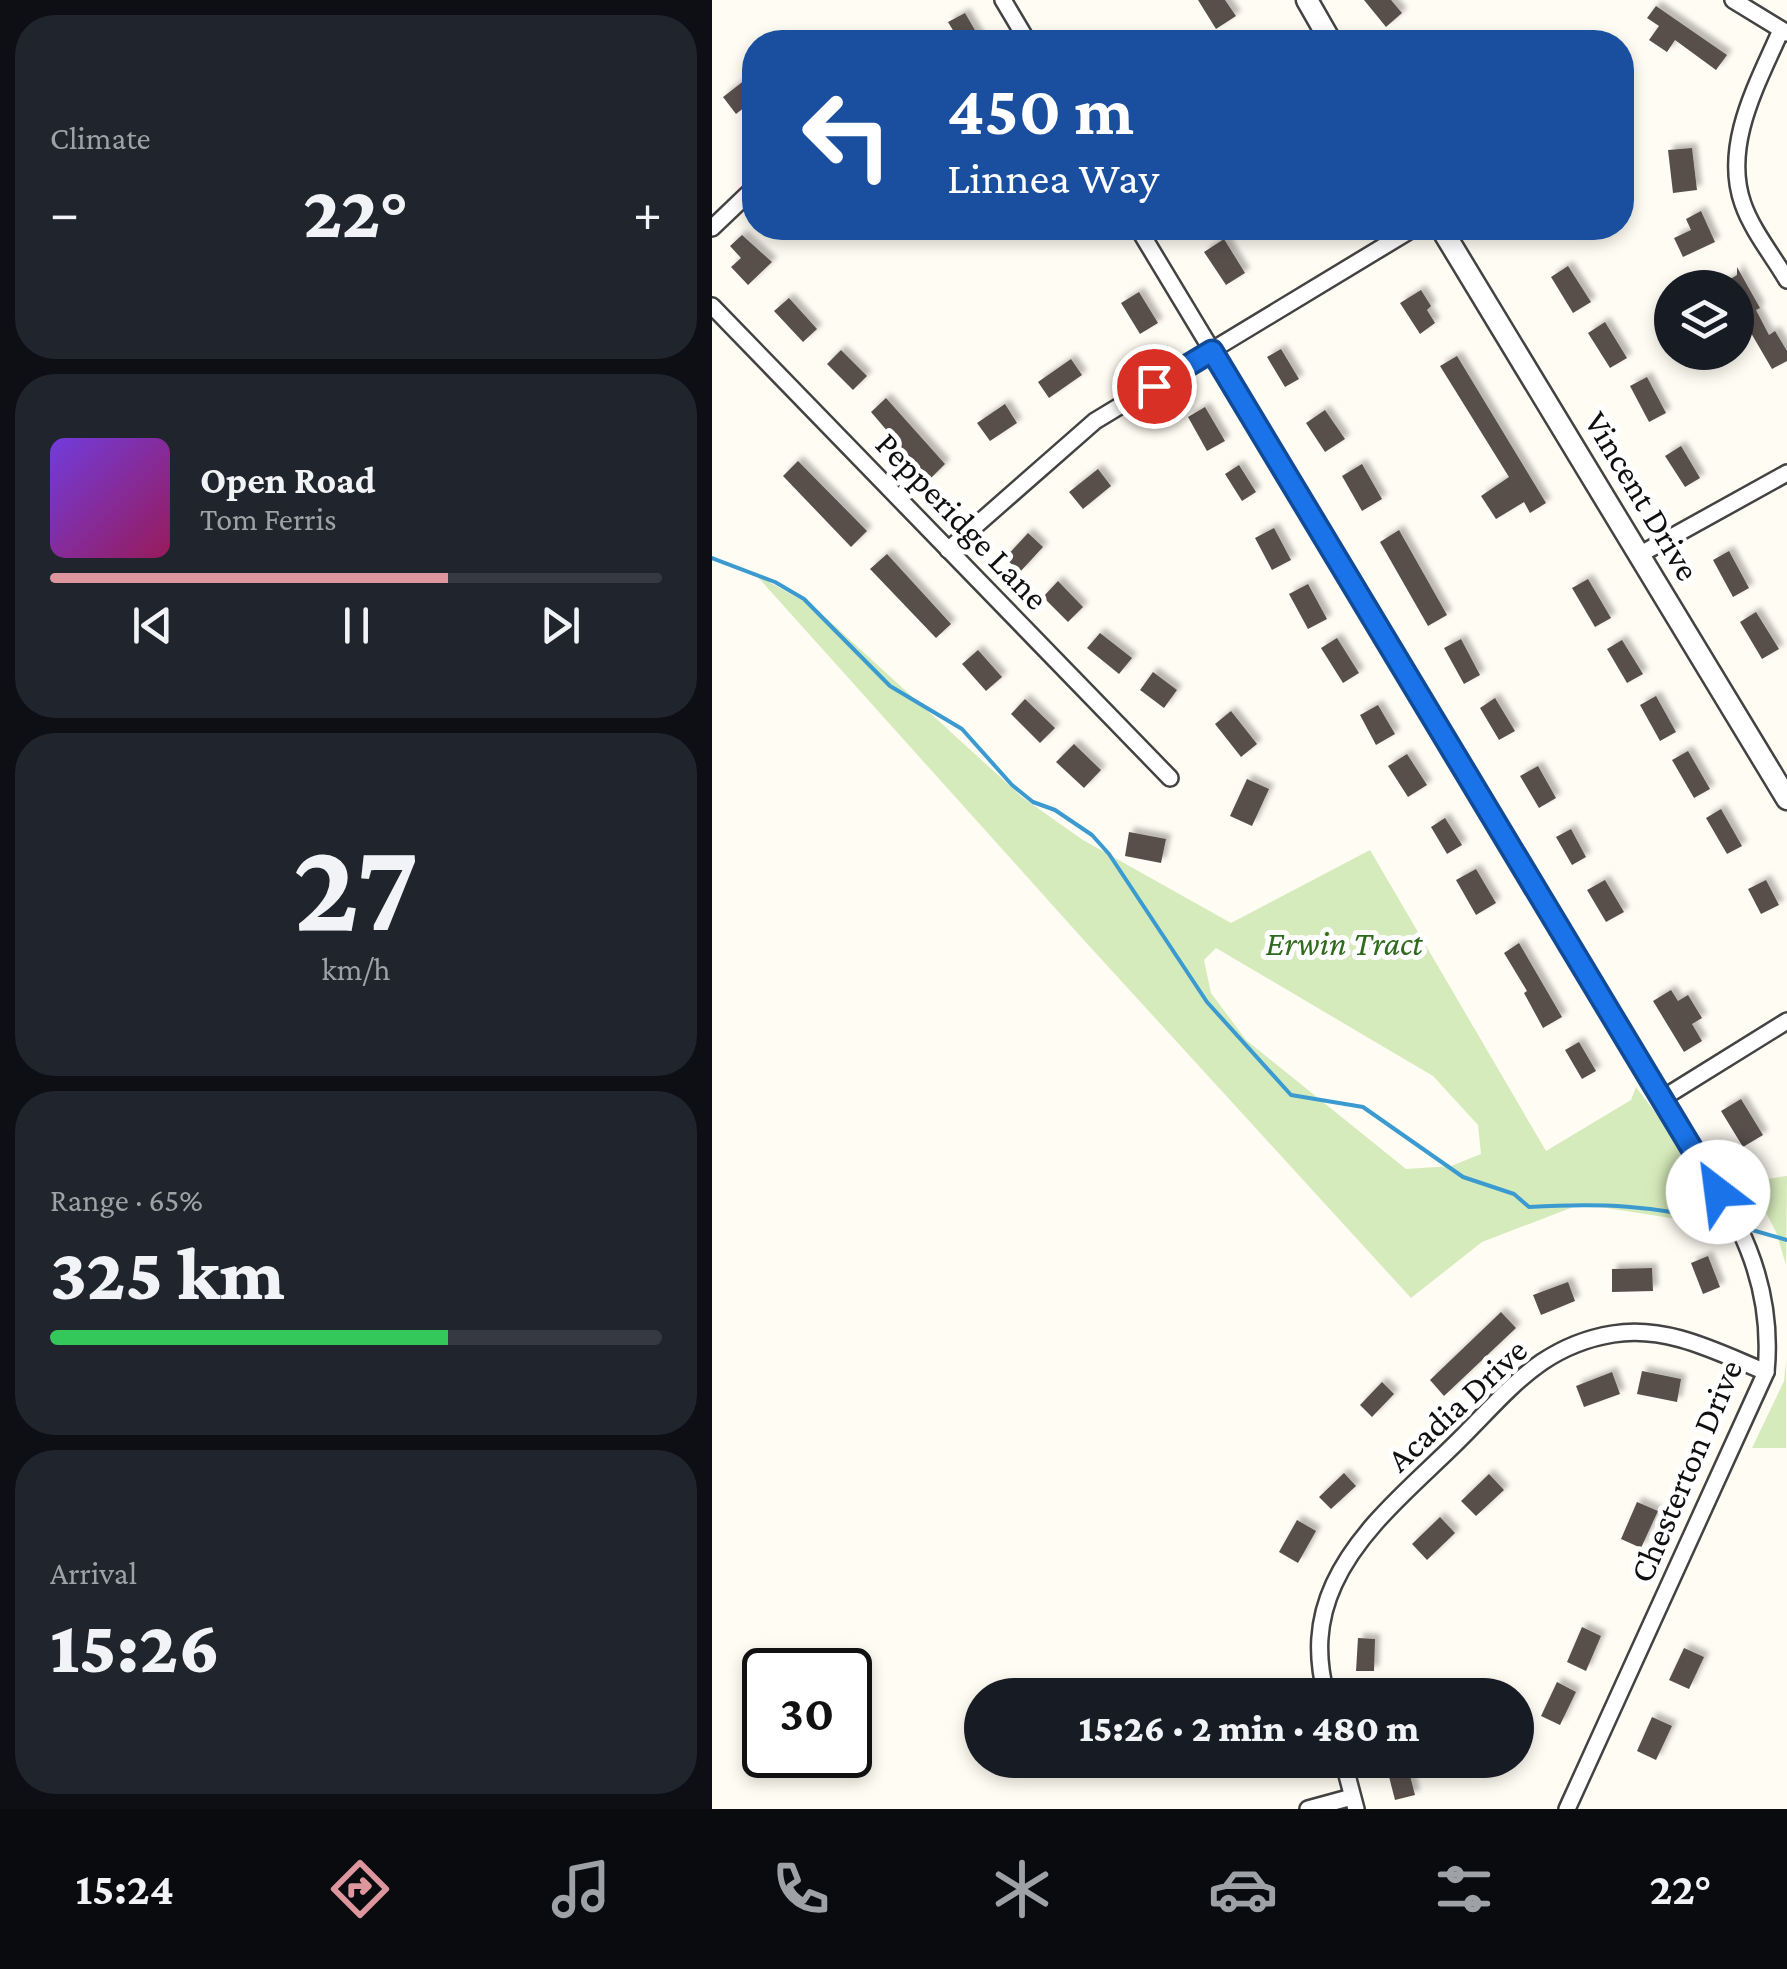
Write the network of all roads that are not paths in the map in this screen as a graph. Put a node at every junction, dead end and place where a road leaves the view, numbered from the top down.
1 (1003, 0) edge
2 (1306, 0) edge
3 (1733, 0) edge
4 (1021, 30) edge
5 (1324, 30) edge
6 (1784, 32) edge
7 (742, 199) edge
8 (712, 228) edge
9 (1145, 240) edge
10 (1394, 240) edge
11 (1449, 240) edge
12 (1786, 280) edge
13 (712, 306) edge
14 (1212, 351) junction
15 (1786, 473) edge
16 (948, 550) junction
17 (1639, 555) junction
18 (1170, 778) dead end
19 (1786, 799) edge
20 (1786, 1021) edge
21 (1663, 1098) junction
22 (1766, 1372) junction
23 (1322, 1678) edge
24 (1348, 1778) edge
25 (1354, 1803) edge
26 (1308, 1809) edge
27 (1567, 1809) edge

1 - 4 street
2 - 5 street
3 - 6 street
6 - 12 street
7 - 8 street
9 - 14 street, Chesterton Drive
10 - 14 street
11 - 17 street, Vincent Drive
13 - 16 street, Pepperidge Lane
14 - 16 street
14 - 21 street, Chesterton Drive
15 - 17 street
16 - 18 street, Pepperidge Lane
17 - 19 street, Vincent Drive
20 - 21 street
21 - 22 street, Chesterton Drive
22 - 23 street, Acadia Drive
22 - 27 street, Chesterton Drive
24 - 25 street
25 - 26 street

